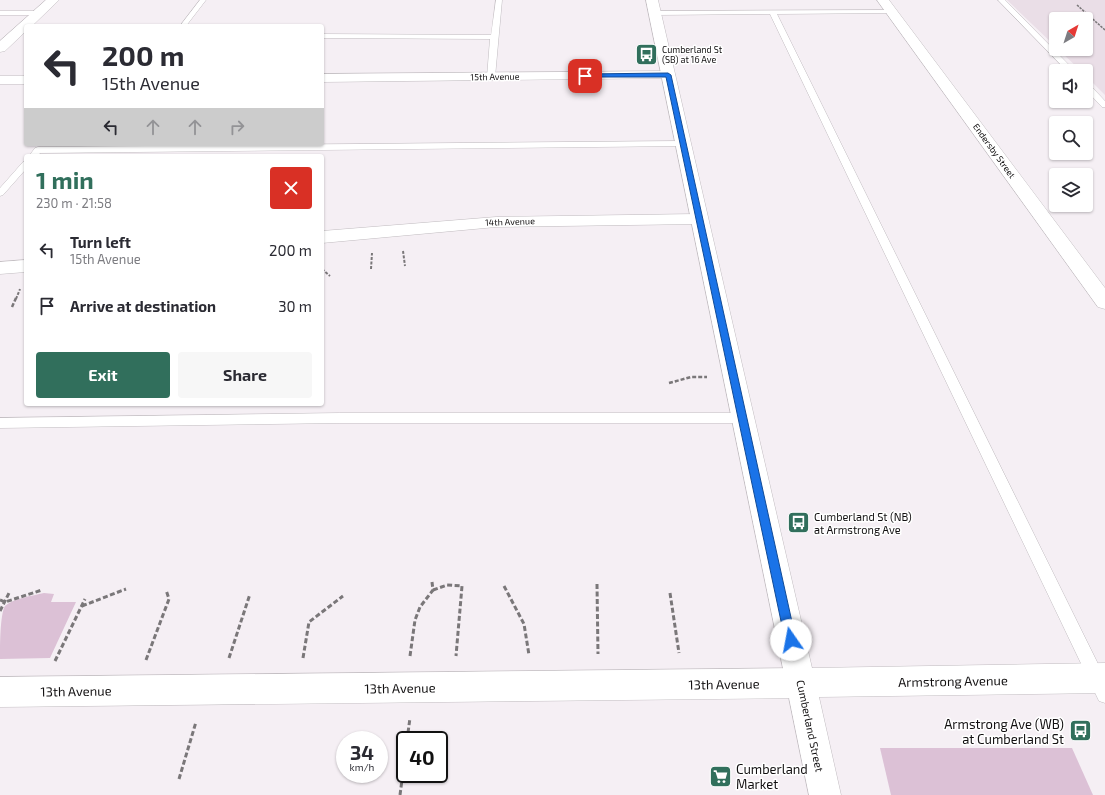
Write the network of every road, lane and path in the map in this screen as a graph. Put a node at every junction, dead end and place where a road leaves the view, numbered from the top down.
1 (54, 0) edge
2 (203, 0) edge
3 (499, 0) edge
4 (1001, 0) edge
5 (1077, 5) dead end
6 (653, 6) edge
7 (887, 6) edge
8 (0, 13) edge
9 (40, 13) junction
10 (774, 13) junction
11 (27, 24) edge
12 (185, 24) edge
13 (24, 27) edge
14 (1105, 30) edge
15 (324, 36) edge
16 (494, 37) junction
17 (0, 48) edge
18 (1065, 64) edge
19 (668, 75) junction
20 (491, 77) junction
21 (324, 78) edge
22 (0, 80) edge
23 (24, 80) edge
24 (1093, 93) edge
25 (1105, 105) edge
26 (682, 144) junction
27 (35, 154) edge
28 (24, 166) edge
29 (0, 193) edge
30 (698, 219) junction
31 (324, 237) edge
32 (372, 251) dead end
33 (0, 268) edge
34 (371, 269) dead end
35 (324, 271) edge
36 (24, 274) edge
37 (330, 276) dead end
38 (1105, 302) edge
39 (12, 307) dead end
40 (707, 377) dead end
41 (669, 384) dead end
42 (742, 418) junction
43 (0, 423) edge
44 (432, 582) dead end
45 (597, 584) dead end
46 (504, 586) dead end
47 (126, 589) dead end
48 (42, 590) dead end
49 (166, 590) dead end
50 (433, 590) junction
51 (670, 593) dead end
52 (9, 594) dead end
53 (250, 594) dead end
54 (343, 596) dead end
55 (85, 599) dead end
56 (0, 600) edge
57 (5, 602) junction
58 (82, 606) junction
59 (0, 611) edge
60 (679, 653) dead end
61 (598, 654) dead end
62 (529, 655) dead end
63 (410, 656) dead end
64 (456, 656) dead end
65 (302, 658) dead end
66 (229, 659) dead end
67 (146, 660) dead end
68 (55, 662) dead end
69 (801, 683) junction
70 (1102, 684) edge
71 (0, 692) edge
72 (410, 718) dead end
73 (196, 722) dead end
74 (408, 731) edge
75 (179, 778) dead end
76 (402, 783) edge
77 (400, 795) edge
78 (825, 795) edge

1 - 9 street
2 - 12 lane
3 - 16 lane
4 - 18 lane
5 - 14 path
6 - 10 lane
6 - 19 street, Cumberland Street
7 - 10 lane
7 - 38 street, Endersby Street
8 - 9 lane
9 - 11 street
10 - 70 lane
13 - 17 street
15 - 16 lane
16 - 20 lane
19 - 20 street, 15th Avenue
19 - 26 street, Cumberland Street
20 - 21 street, 15th Avenue
22 - 23 street
24 - 25 lane
26 - 27 lane
26 - 30 street, Cumberland Street
28 - 29 lane
30 - 31 street, 14th Avenue
30 - 42 street, Cumberland Street
32 - 34 path
33 - 36 street
35 - 37 path
36 - 39 path
40 - 41 path
42 - 43 lane
42 - 69 street, Cumberland Street
44 - 50 path
45 - 61 path
46 - 62 path
47 - 58 path
48 - 57 path
49 - 67 path
50 - 63 path
50 - 64 path
51 - 60 path
52 - 57 path
53 - 66 path
54 - 65 path
55 - 58 path
56 - 57 path
57 - 59 path
58 - 68 path
69 - 70 street, Armstrong Avenue
69 - 71 street, 13th Avenue
69 - 78 street, Cumberland Street
72 - 74 path
73 - 75 path
76 - 77 path

